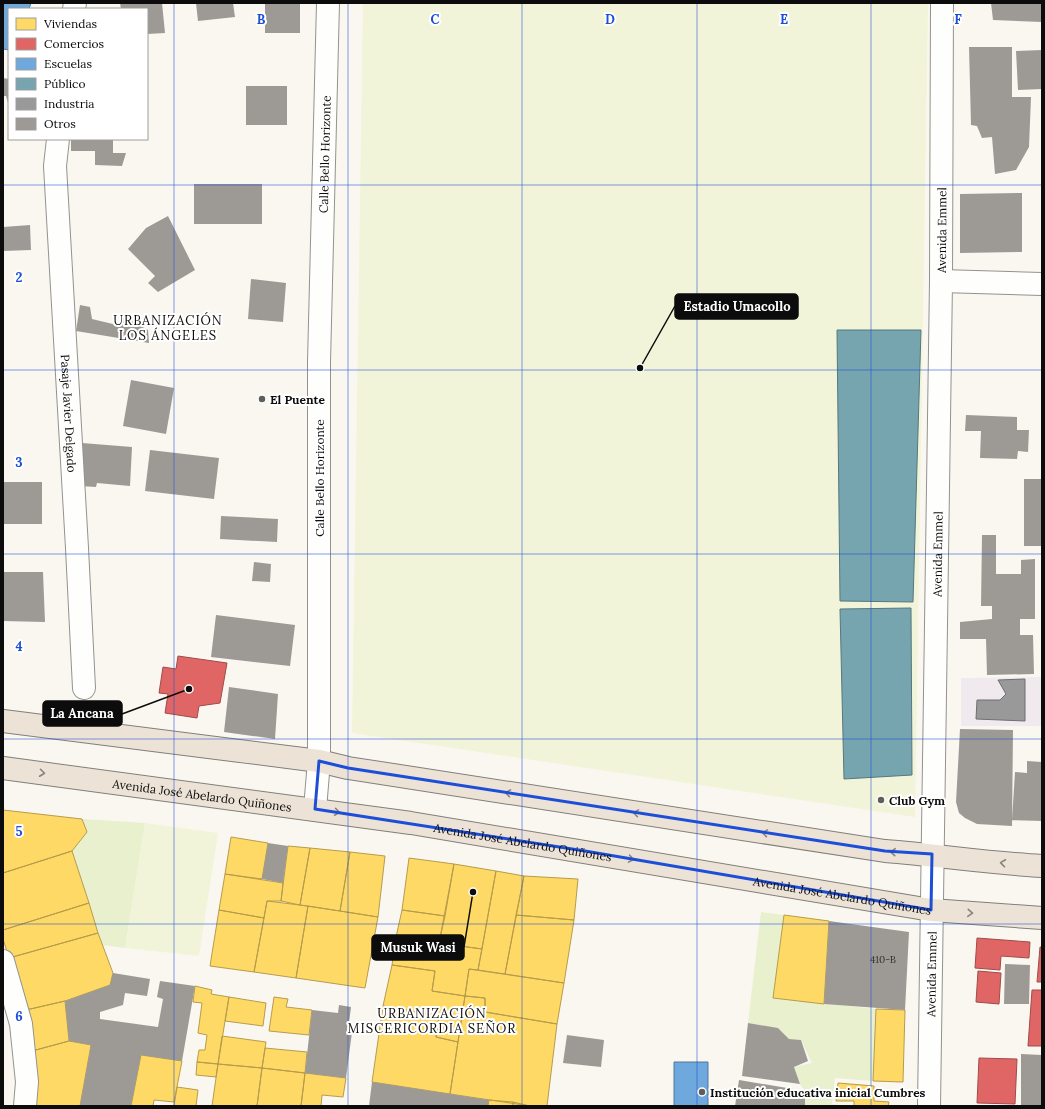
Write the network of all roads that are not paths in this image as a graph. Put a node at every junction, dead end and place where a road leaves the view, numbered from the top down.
1 (328, 3) edge
2 (942, 3) edge
3 (58, 140) edge
4 (941, 281) junction
5 (1042, 284) edge
6 (84, 688) dead end
7 (3, 721) edge
8 (319, 761) junction
9 (3, 768) edge
10 (315, 809) junction
11 (932, 854) junction
12 (1042, 866) edge
13 (932, 910) junction
14 (1042, 918) edge
15 (3, 961) edge
16 (25, 1106) edge
17 (929, 1106) edge

1 - 8 street, Calle Bello Horizonte
2 - 4 street, Avenida Emmel
3 - 6 street, Pasaje Javier Delgado
4 - 5 street
4 - 11 street, Avenida Emmel
7 - 8 main road
8 - 10 street, Calle Bello Horizonte
11 -> 8 main road
9 -> 10 main road, Avenida José Abelardo Quiñones
10 -> 13 main road, Avenida José Abelardo Quiñones
12 -> 11 main road
11 - 13 street, Avenida Emmel
13 -> 14 main road, Avenida José Abelardo Quiñones
13 - 17 street, Avenida Emmel
15 - 16 street

